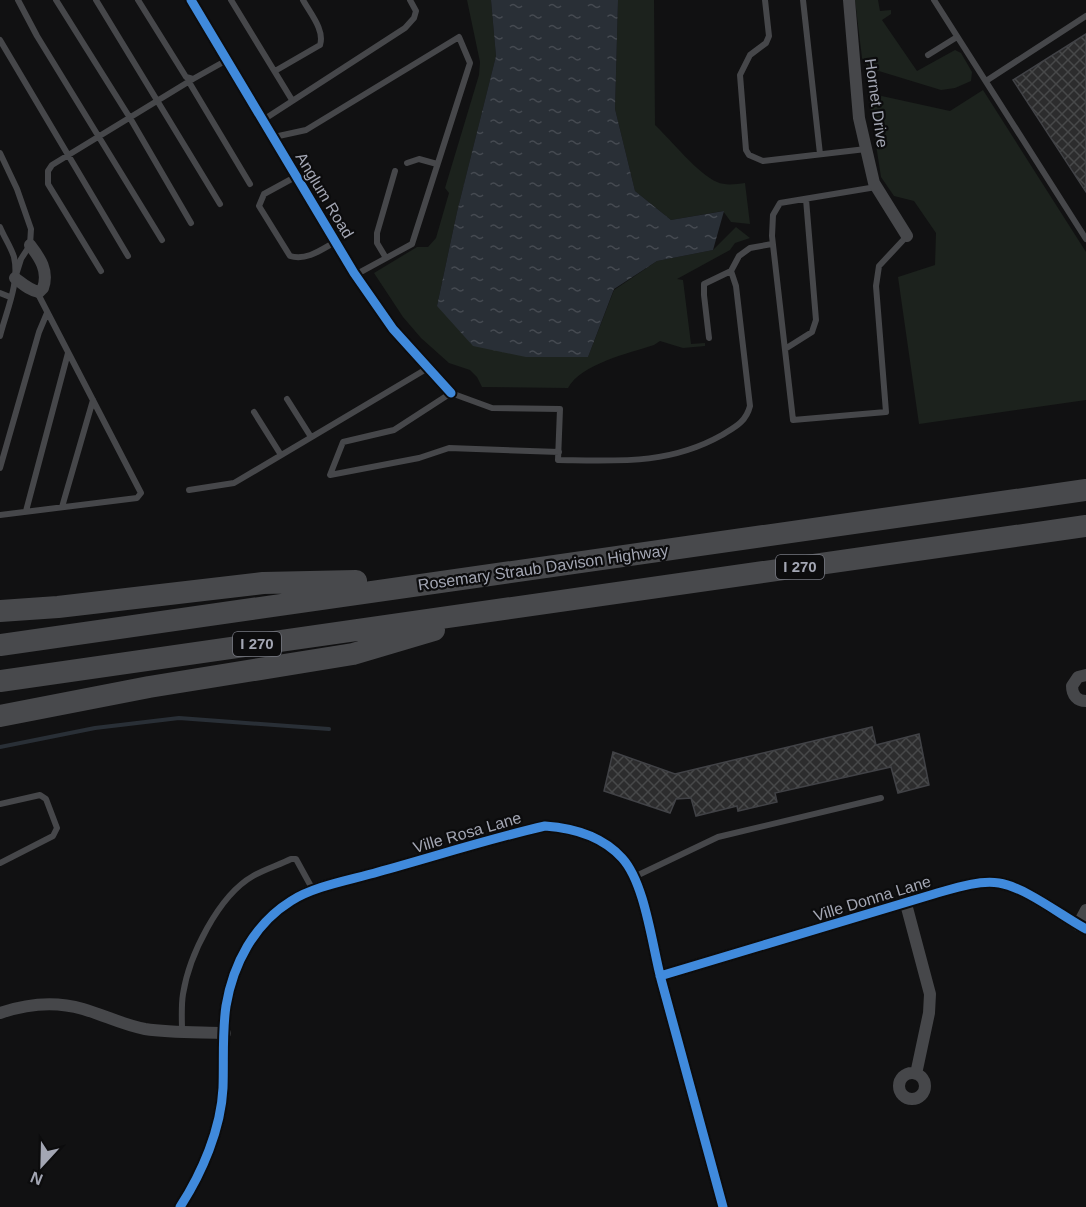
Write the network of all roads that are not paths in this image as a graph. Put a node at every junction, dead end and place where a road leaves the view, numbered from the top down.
1 (18, 0) edge
2 (56, 0) edge
3 (96, 0) edge
4 (138, 0) edge
5 (231, 0) edge
6 (303, 0) edge
7 (410, 0) edge
8 (765, 0) edge
9 (803, 0) edge
10 (849, 0) edge
11 (934, 0) edge
12 (193, 1) edge
13 (1086, 16) edge
14 (957, 37) junction
15 (0, 40) edge
16 (928, 55) dead end
17 (227, 60) junction
18 (275, 72) junction
19 (191, 81) junction
20 (986, 81) junction
21 (292, 100) junction
22 (157, 101) junction
23 (130, 118) junction
24 (263, 120) junction
25 (100, 136) junction
26 (273, 137) junction
27 (866, 149) junction
28 (0, 153) edge
29 (820, 154) junction
30 (68, 155) junction
31 (407, 163) dead end
32 (437, 164) junction
33 (395, 171) dead end
34 (297, 176) junction
35 (250, 184) dead end
36 (876, 187) junction
37 (806, 198) junction
38 (220, 204) dead end
39 (191, 223) dead end
40 (0, 227) edge
41 (907, 237) joint
42 (1086, 238) edge
43 (162, 240) dead end
44 (336, 242) junction
45 (772, 244) junction
46 (30, 245) junction
47 (128, 256) dead end
48 (386, 258) junction
49 (101, 271) dead end
50 (731, 271) junction
51 (356, 275) junction
52 (15, 278) junction
53 (37, 291) junction
54 (0, 293) edge
55 (10, 297) junction
56 (47, 313) junction
57 (0, 336) edge
58 (709, 338) dead end
59 (785, 349) junction
60 (68, 353) junction
61 (428, 367) junction
62 (451, 393) junction
63 (287, 399) dead end
64 (93, 400) junction
65 (254, 412) dead end
66 (311, 437) junction
67 (559, 452) junction
68 (281, 455) junction
69 (0, 468) edge
70 (189, 490) dead end
71 (1086, 490) edge
72 (62, 507) junction
73 (26, 512) junction
74 (0, 515) edge
75 (1086, 526) edge
76 (453, 580) junction
77 (513, 606) junction
78 (0, 611) edge
79 (0, 645) edge
80 (1086, 675) edge
81 (0, 681) edge
82 (1086, 701) edge
83 (0, 716) edge
84 (881, 798) dead end
85 (0, 804) edge
86 (0, 863) edge
87 (634, 877) junction
88 (314, 891) junction
89 (906, 904) junction
90 (1086, 910) edge
91 (1082, 927) edge
92 (660, 976) junction
93 (0, 1013) edge
94 (182, 1031) junction
95 (225, 1033) junction
96 (916, 1074) dead end
97 (180, 1207) edge
98 (723, 1207) edge

1 - 25 lane
2 - 23 lane
3 - 22 lane
4 - 19 lane
5 - 18 lane
6 - 18 lane
7 - 21 lane
8 - 29 lane
9 - 29 lane
10 - 27 street, Hornet Drive
11 - 14 lane
12 - 17 street, Anglum Road
13 - 20 lane
14 - 16 lane
14 - 20 lane
15 - 30 lane
17 - 19 lane
17 - 24 street, Anglum Road
18 - 21 lane
19 - 22 lane
19 - 35 lane
20 - 42 lane
21 - 24 lane
22 - 23 lane
22 - 38 lane
23 - 25 lane
23 - 39 lane
24 - 26 street, Anglum Road
25 - 30 lane
25 - 43 lane
26 - 32 lane
26 - 34 street, Anglum Road
27 - 29 lane
27 - 36 street, Hornet Drive
28 - 46 lane
30 - 47 lane
30 - 49 lane
31 - 32 lane
32 - 48 lane
33 - 48 lane
34 - 44 street, Anglum Road
34 - 44 lane
36 - 37 lane
36 - 41 street, Hornet Drive
37 - 45 lane
37 - 59 lane
40 - 52 lane
41 - 59 lane
44 - 51 street, Anglum Road
45 - 50 lane
45 - 59 lane
46 - 52 lane
46 - 53 street
48 - 51 lane
50 - 58 lane
50 - 67 lane
51 - 61 street, Anglum Road
52 - 53 street
52 - 55 lane
53 - 56 lane
54 - 55 lane
55 - 57 lane
56 - 60 lane
56 - 69 lane
60 - 64 lane
60 - 73 lane
61 - 62 street, Anglum Road
61 - 66 lane
62 - 67 lane
62 - 67 lane
63 - 66 lane
64 - 72 lane
64 - 72 lane
65 - 68 lane
66 - 68 lane
68 - 70 lane
71 - 76 highway, Rosemary Straub Davison Highway / I 270
72 - 73 lane
73 - 74 lane
75 - 77 highway, I 270
76 - 78 highway
76 - 79 highway, Rosemary Straub Davison Highway / I 270
77 - 81 highway, I 270
77 - 83 highway
80 - 82 street
84 - 87 lane
85 - 86 lane
87 - 88 street, Ville Rosa Lane
87 - 92 street, Ville Rosa Lane
88 - 94 lane
88 - 95 street, Ville Rosa Lane
89 - 91 street, Ville Donna Lane
89 - 92 street, Ville Donna Lane
89 - 96 street
90 - 91 street
92 - 98 street, Ville Rosa Lane
93 - 94 street
94 - 95 street
95 - 97 street, Ville Rosa Lane

